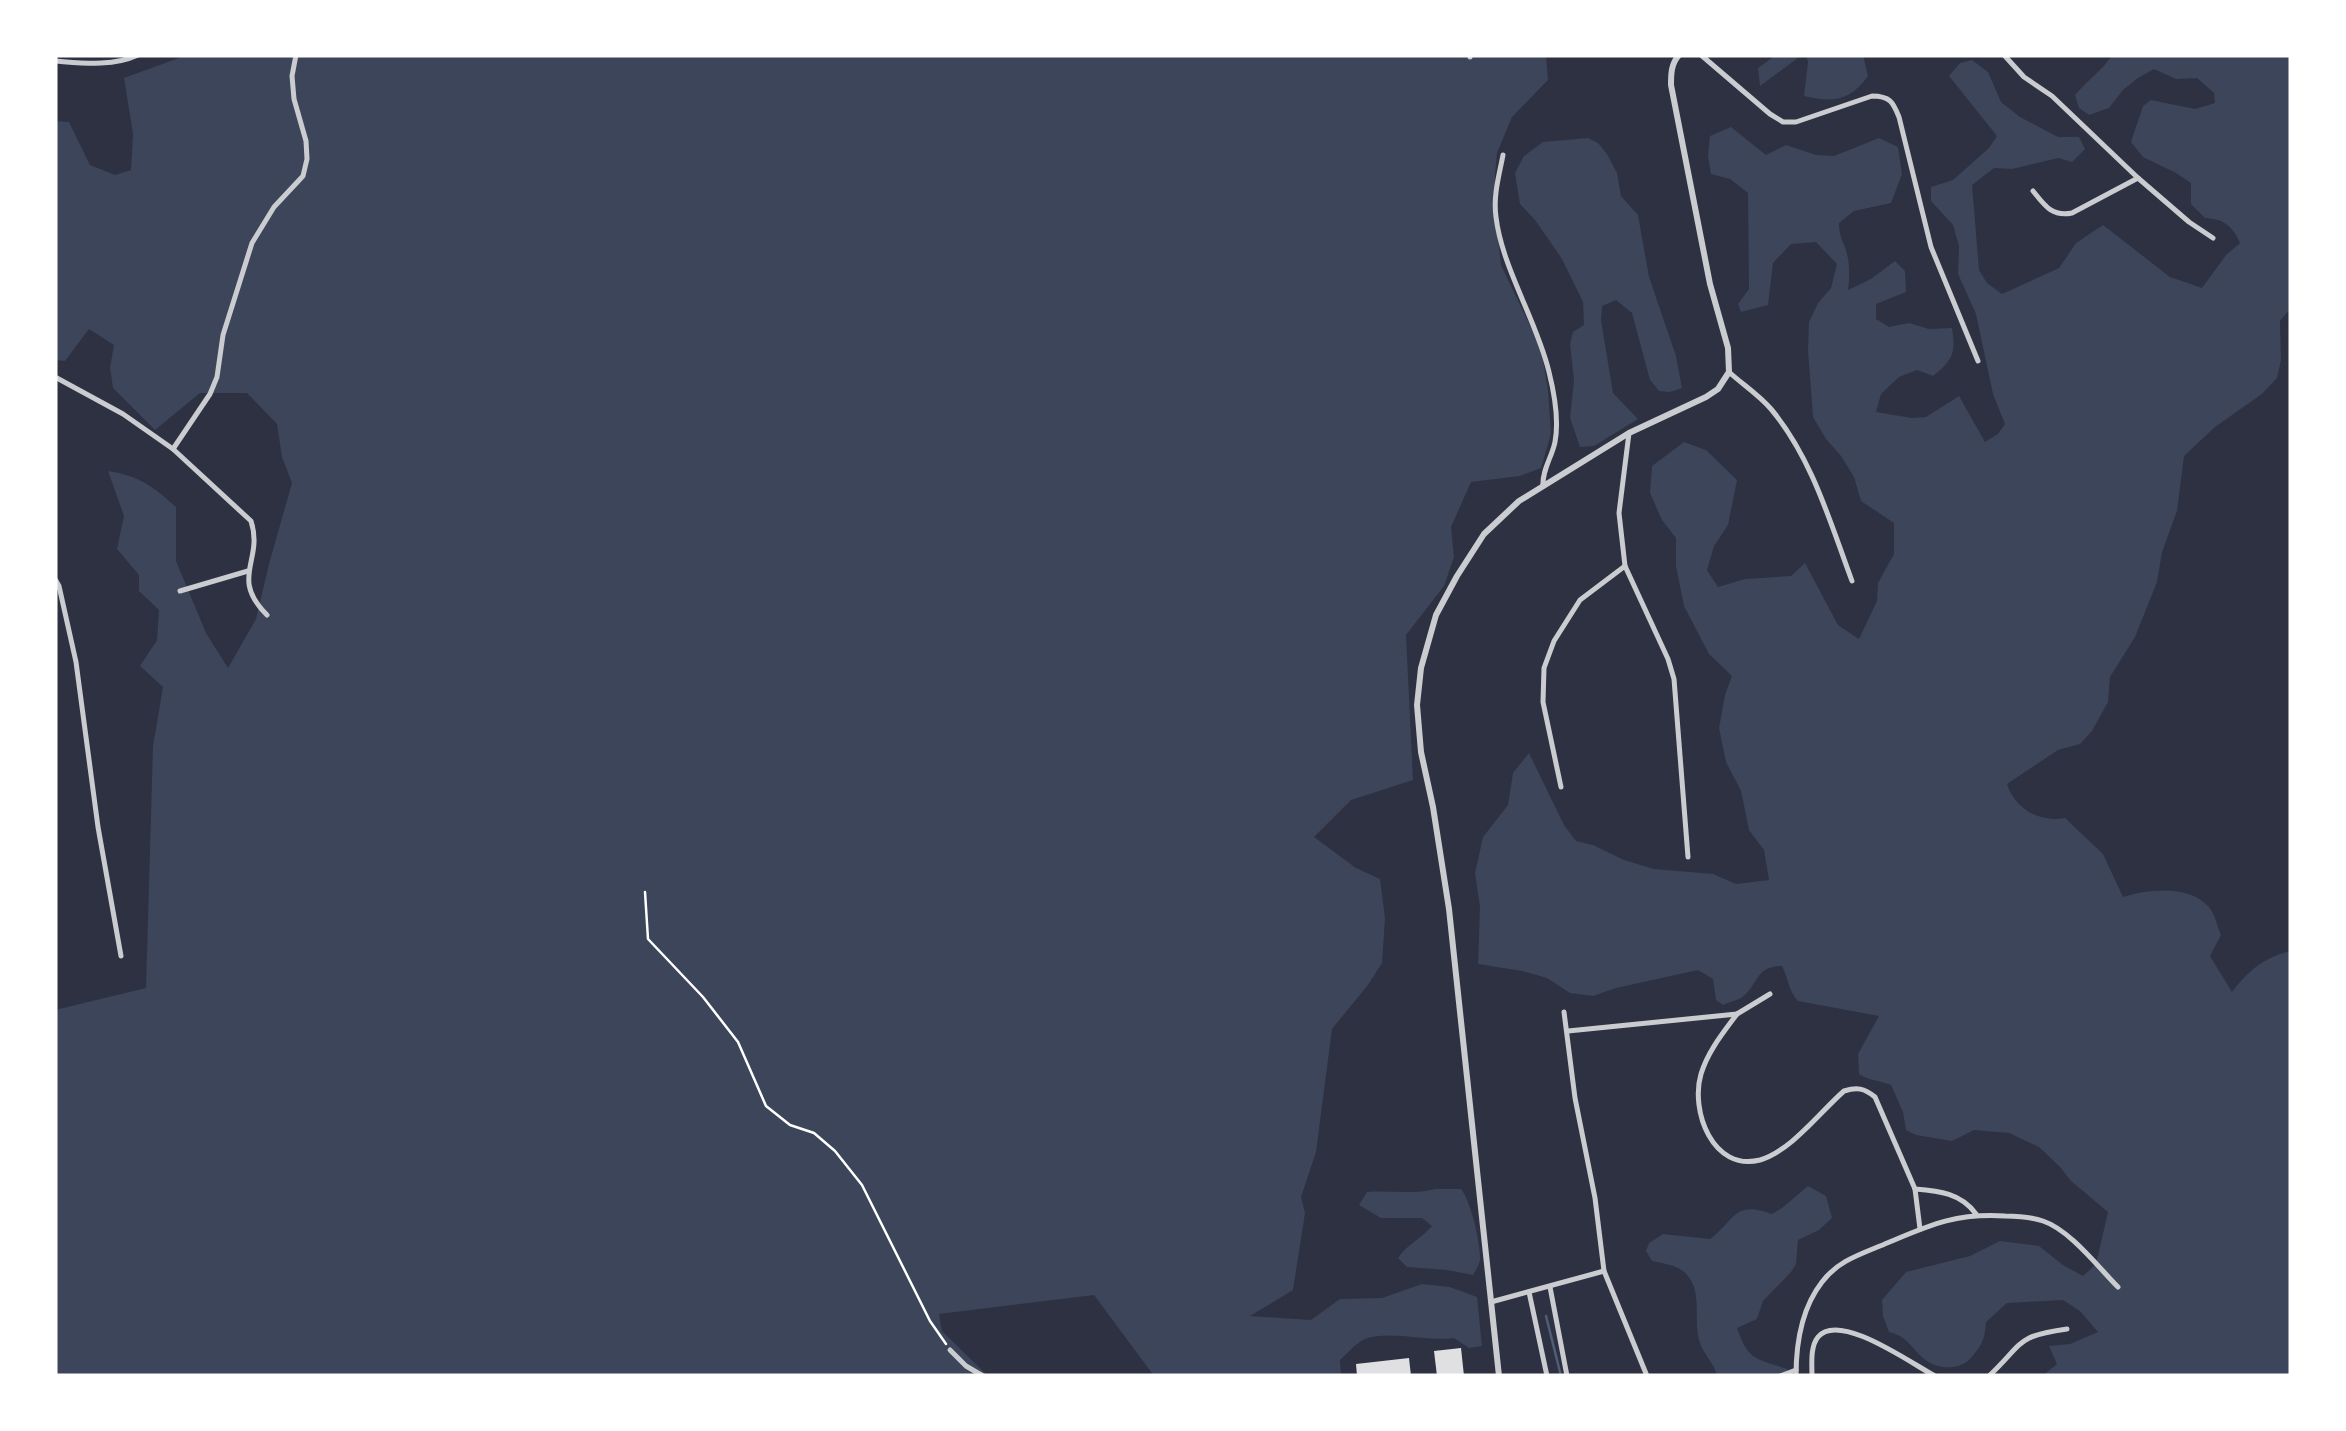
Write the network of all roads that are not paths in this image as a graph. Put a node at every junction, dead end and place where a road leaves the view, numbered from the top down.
1 (138, 55) edge
2 (296, 55) edge
3 (1679, 55) edge
4 (1701, 55) edge
5 (2004, 55) edge
6 (55, 61) edge
7 (1503, 156) dead end
8 (2138, 178) junction
9 (2034, 191) dead end
10 (2213, 238) dead end
11 (1978, 360) dead end
12 (1729, 372) junction
13 (55, 378) edge
14 (1629, 433) junction
15 (173, 448) junction
16 (1543, 486) junction
17 (1625, 566) junction
18 (248, 571) junction
19 (55, 579) edge
20 (1852, 581) dead end
21 (180, 591) dead end
22 (267, 614) dead end
23 (1561, 787) dead end
24 (1688, 857) dead end
25 (122, 956) dead end
26 (1770, 994) dead end
27 (1564, 1012) dead end
28 (1737, 1014) junction
29 (1568, 1031) junction
30 (1915, 1189) junction
31 (1976, 1214) junction
32 (1920, 1229) junction
33 (1604, 1271) junction
34 (1550, 1287) junction
35 (2118, 1287) dead end
36 (1530, 1292) junction
37 (1490, 1303) junction
38 (2068, 1330) dead end
39 (950, 1350) road end
40 (1796, 1373) edge
41 (983, 1376) edge
42 (1498, 1376) edge
43 (1547, 1376) edge
44 (1567, 1376) edge
45 (1647, 1376) edge
46 (1780, 1376) edge
47 (1812, 1376) edge
48 (1935, 1376) edge
49 (1989, 1376) edge

1 - 6 street
2 - 15 street
3 - 12 street
4 - 11 street
5 - 8 street
7 - 16 street
8 - 9 street
8 - 10 street
12 - 14 street
12 - 20 street
13 - 15 street
14 - 16 street
14 - 17 street
15 - 18 street
16 - 37 street
17 - 23 street
17 - 24 street
18 - 21 street
18 - 22 street
19 - 25 street
26 - 28 street
27 - 29 street
28 - 29 street
28 - 30 street
29 - 33 street
30 - 31 street
30 - 32 street
31 - 32 street
31 - 35 street
32 - 40 street
33 - 34 street
33 - 45 street
34 - 36 street
34 - 44 street
36 - 37 street
36 - 43 street
37 - 42 street
38 - 49 street
39 - 41 street
40 - 46 street
47 - 48 street

